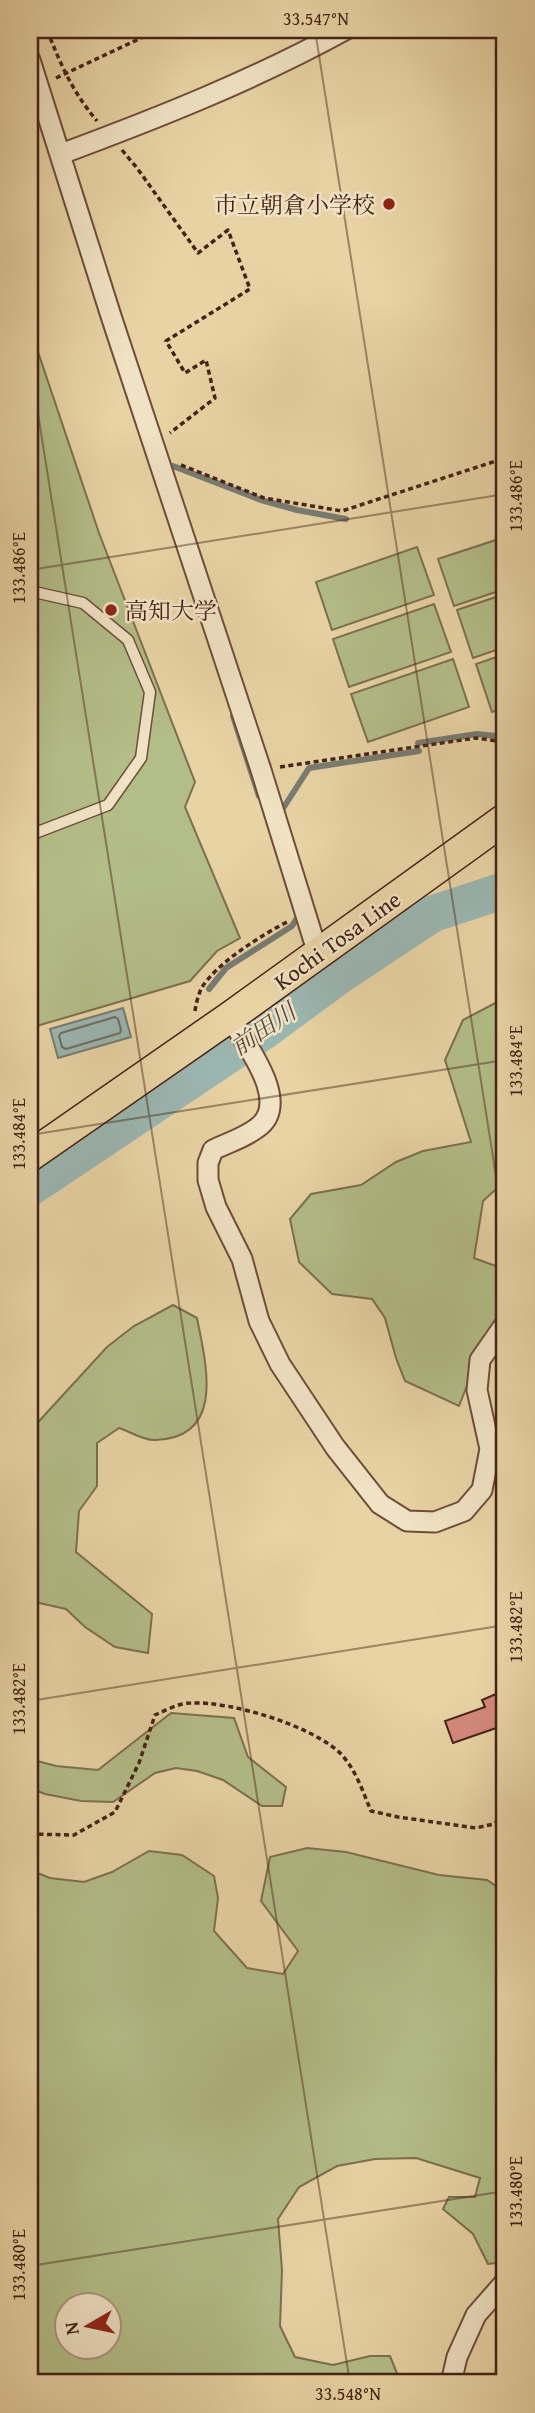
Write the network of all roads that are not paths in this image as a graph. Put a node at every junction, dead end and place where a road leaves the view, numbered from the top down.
1 (345, 30) edge
2 (30, 60) edge
3 (61, 154) junction
4 (30, 591) edge
5 (505, 819) edge
6 (30, 835) edge
7 (318, 954) junction
8 (240, 1034) junction
9 (30, 1156) edge
10 (505, 1324) edge
11 (505, 2282) edge
12 (451, 2383) edge

1 - 3 street
2 - 3 street
3 - 7 street
4 - 6 lane
5 - 7 main road, Kochi Tosa Line
7 - 8 main road, Kochi Tosa Line
8 - 9 main road, Kochi Tosa Line
8 - 10 street
11 - 12 street

